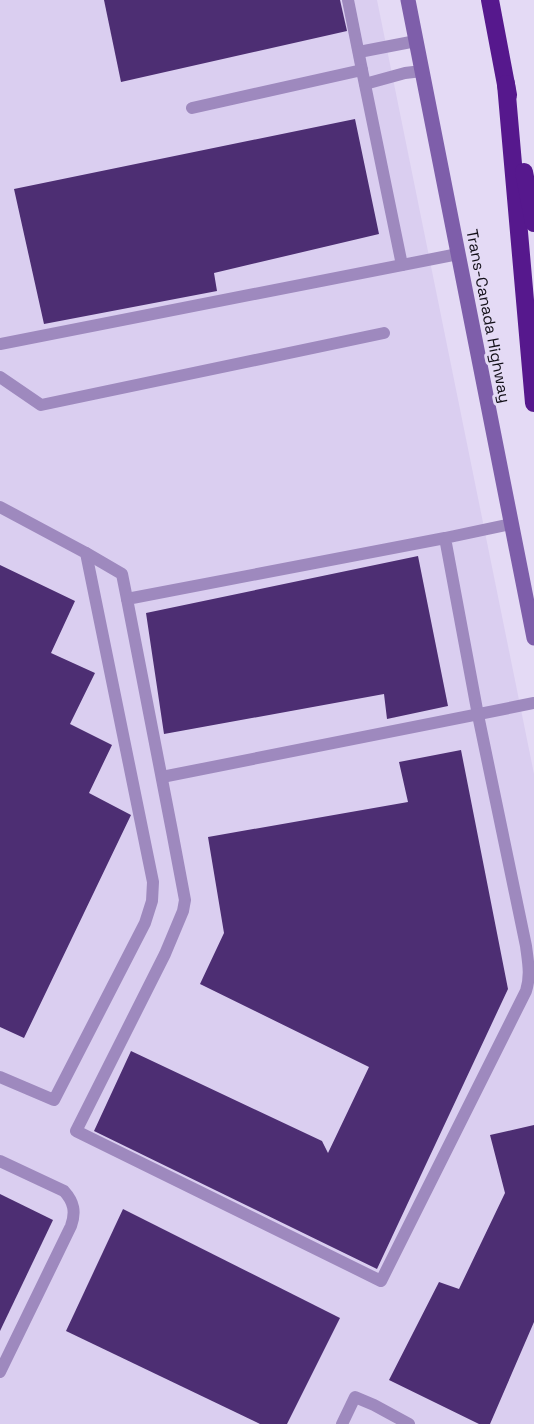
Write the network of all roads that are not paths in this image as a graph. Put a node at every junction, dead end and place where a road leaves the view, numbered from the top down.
1 (348, 0) edge
2 (408, 0) edge
3 (490, 0) edge
4 (416, 41) junction
5 (359, 52) junction
6 (362, 70) junction
7 (422, 71) junction
8 (365, 84) junction
9 (506, 84) junction
10 (192, 108) dead end
11 (534, 223) edge
12 (458, 254) junction
13 (402, 265) junction
14 (384, 333) dead end
15 (0, 344) edge
16 (0, 377) edge
17 (534, 404) edge
18 (0, 507) edge
19 (511, 524) junction
20 (445, 538) junction
21 (86, 553) junction
22 (126, 599) junction
23 (534, 638) edge
24 (534, 703) edge
25 (478, 715) junction
26 (162, 777) junction
27 (530, 945) edge
28 (0, 1077) edge
29 (0, 1161) edge
30 (0, 1372) edge
31 (342, 1424) edge
32 (409, 1424) edge

1 - 5 lane
2 - 4 main road, Trans-Canada Highway
3 - 9 highway
4 - 5 lane
4 - 7 main road, Trans-Canada Highway
5 - 6 lane
6 - 8 lane
6 - 10 lane
7 - 8 lane
7 - 12 main road, Trans-Canada Highway
8 - 13 lane
9 - 11 highway
9 - 17 highway
12 - 13 lane
12 - 19 main road, Trans-Canada Highway
13 - 15 lane
14 - 16 lane
18 - 21 lane
19 - 20 lane
19 - 23 main road, Trans-Canada Highway
20 - 22 lane
20 - 25 lane
21 - 22 lane
21 - 28 lane
22 - 26 lane
24 - 25 lane
25 - 26 lane
25 - 27 lane
26 - 27 lane
29 - 30 lane
31 - 32 lane

